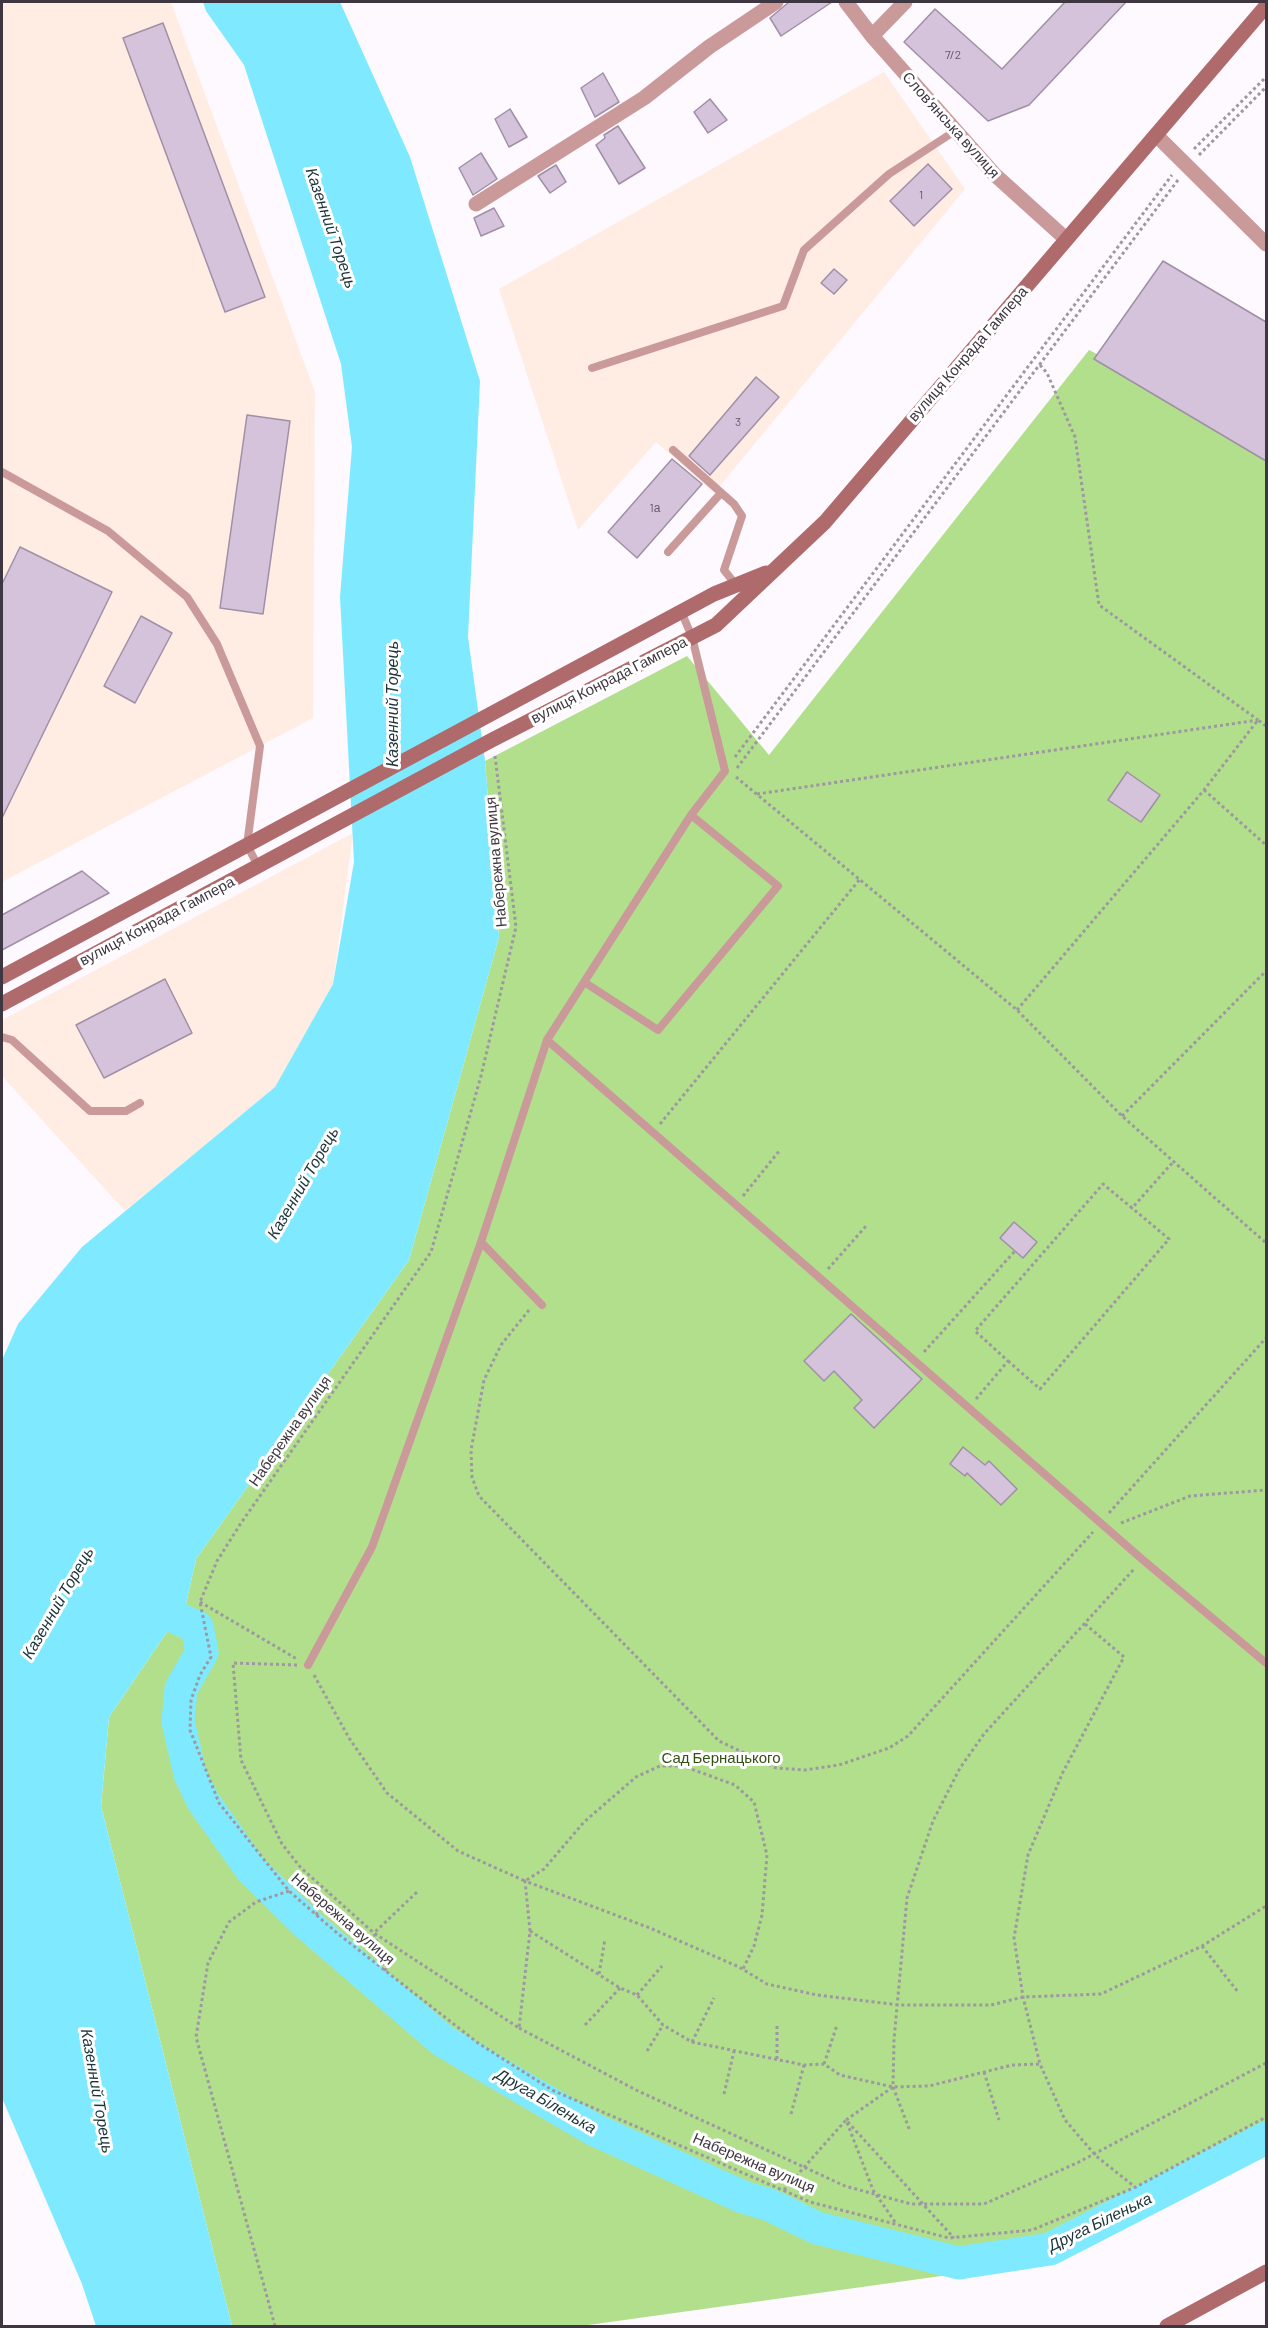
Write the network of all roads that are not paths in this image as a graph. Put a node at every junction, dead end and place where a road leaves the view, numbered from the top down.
1 (776, 2) edge
2 (846, 2) edge
3 (905, 2) edge
4 (1266, 6) edge
5 (872, 36) junction
6 (955, 131) junction
7 (1156, 135) junction
8 (476, 204) dead end
9 (1066, 239) junction
10 (1266, 244) edge
11 (592, 368) dead end
12 (673, 450) dead end
13 (2, 472) edge
14 (721, 493) junction
15 (668, 552) dead end
16 (777, 568) junction
17 (736, 585) junction
18 (681, 611) junction
19 (692, 637) junction
20 (691, 815) junction
21 (247, 845) junction
22 (258, 866) junction
23 (2, 977) edge
24 (584, 982) junction
25 (2, 1004) edge
26 (2, 1037) edge
27 (547, 1040) junction
28 (140, 1104) dead end
29 (481, 1242) junction
30 (540, 1303) road end
31 (1266, 1663) edge
32 (308, 1665) road end
33 (1266, 2272) edge
34 (1167, 2326) edge

1 - 8 street
2 - 5 street, Слов’янська вулиця
3 - 5 street
4 - 7 main road, вулиця Конрада Гампера
5 - 6 street, Слов’янська вулиця
6 - 9 street, Слов’янська вулиця
6 - 11 lane
7 - 9 main road, вулиця Конрада Гампера
7 - 10 street
9 - 16 main road, вулиця Конрада Гампера
12 - 14 lane
13 - 21 lane
14 - 15 lane
14 - 17 lane
16 - 17 main road, вулиця Конрада Гампера
16 - 19 main road, вулиця Конрада Гампера
17 - 18 main road, вулиця Конрада Гампера
18 - 19 lane
18 - 21 main road, вулиця Конрада Гампера
19 - 20 lane
19 - 22 main road, вулиця Конрада Гампера
20 - 24 lane
20 - 24 lane
21 - 22 lane
21 - 23 main road, вулиця Конрада Гампера
22 - 25 main road, вулиця Конрада Гампера
24 - 27 lane
26 - 28 lane
27 - 29 lane
27 - 31 lane
29 - 30 lane
29 - 32 lane
33 - 34 main road

